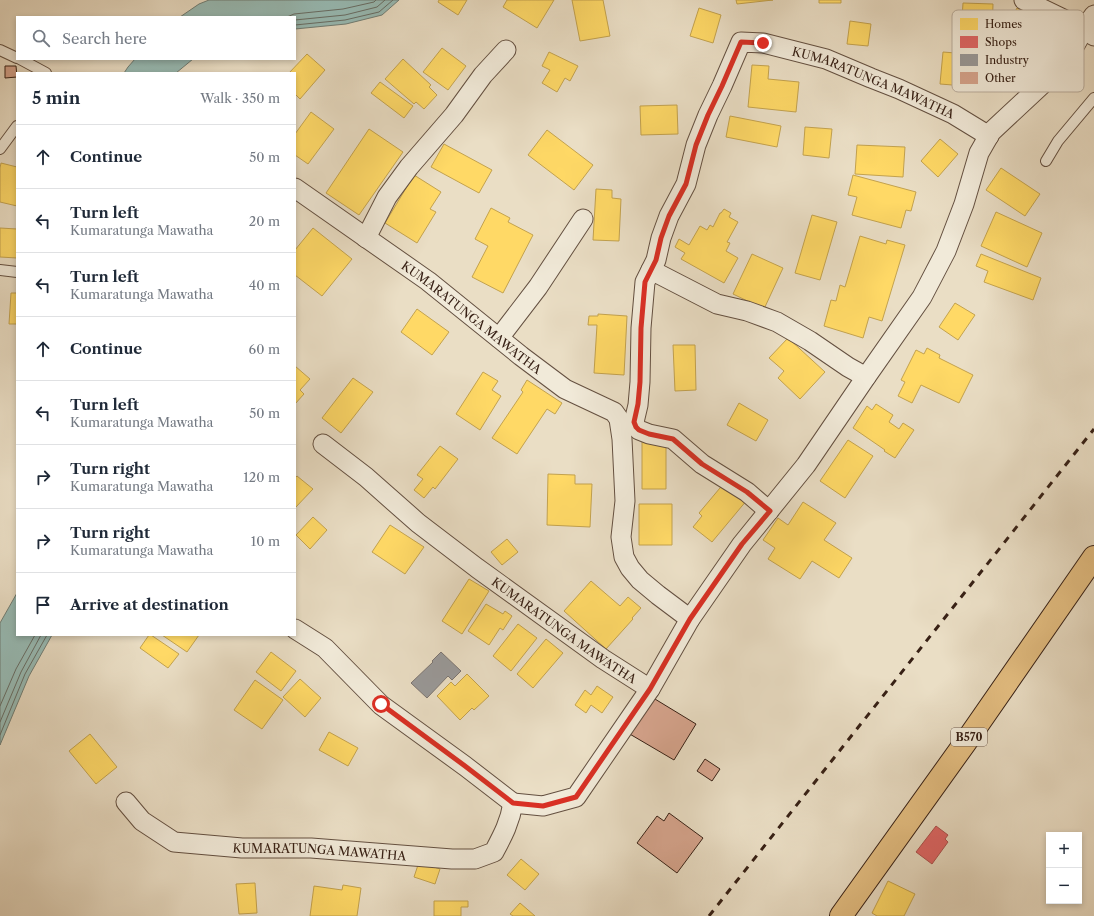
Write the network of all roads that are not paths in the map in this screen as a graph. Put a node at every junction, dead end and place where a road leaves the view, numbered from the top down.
1 (1024, 0) edge
2 (1049, 10) edge
3 (1091, 27) edge
4 (1084, 37) edge
5 (0, 50) edge
6 (506, 50) dead end
7 (16, 58) edge
8 (22, 60) edge
9 (44, 72) edge
10 (1034, 92) edge
11 (1094, 98) edge
12 (16, 127) edge
13 (989, 136) junction
14 (0, 149) edge
15 (1046, 161) dead end
16 (296, 189) edge
17 (583, 219) dead end
18 (366, 238) junction
19 (0, 270) edge
20 (651, 270) junction
21 (16, 272) edge
22 (498, 338) junction
23 (866, 377) junction
24 (323, 444) dead end
25 (770, 511) junction
26 (1094, 557) edge
27 (690, 619) junction
28 (296, 630) edge
29 (650, 689) junction
30 (126, 802) dead end
31 (513, 803) junction
32 (841, 916) edge

1 - 2 street
3 - 4 street
5 - 7 lane
6 - 18 street
8 - 9 lane
10 - 13 street
11 - 15 lane
12 - 14 lane
13 - 20 street, KUMARATUNGA MAWATHA
13 - 23 street
16 - 18 street, KUMARATUNGA MAWATHA
17 - 22 street
18 - 22 street, KUMARATUNGA MAWATHA
19 - 21 lane
20 - 23 street
20 - 25 street, KUMARATUNGA MAWATHA
22 - 27 street, KUMARATUNGA MAWATHA
23 - 25 street
24 - 29 street, KUMARATUNGA MAWATHA
25 - 27 street
26 - 32 main road, B570
27 - 29 street
28 - 31 street
29 - 31 street, KUMARATUNGA MAWATHA
30 - 31 street, KUMARATUNGA MAWATHA

